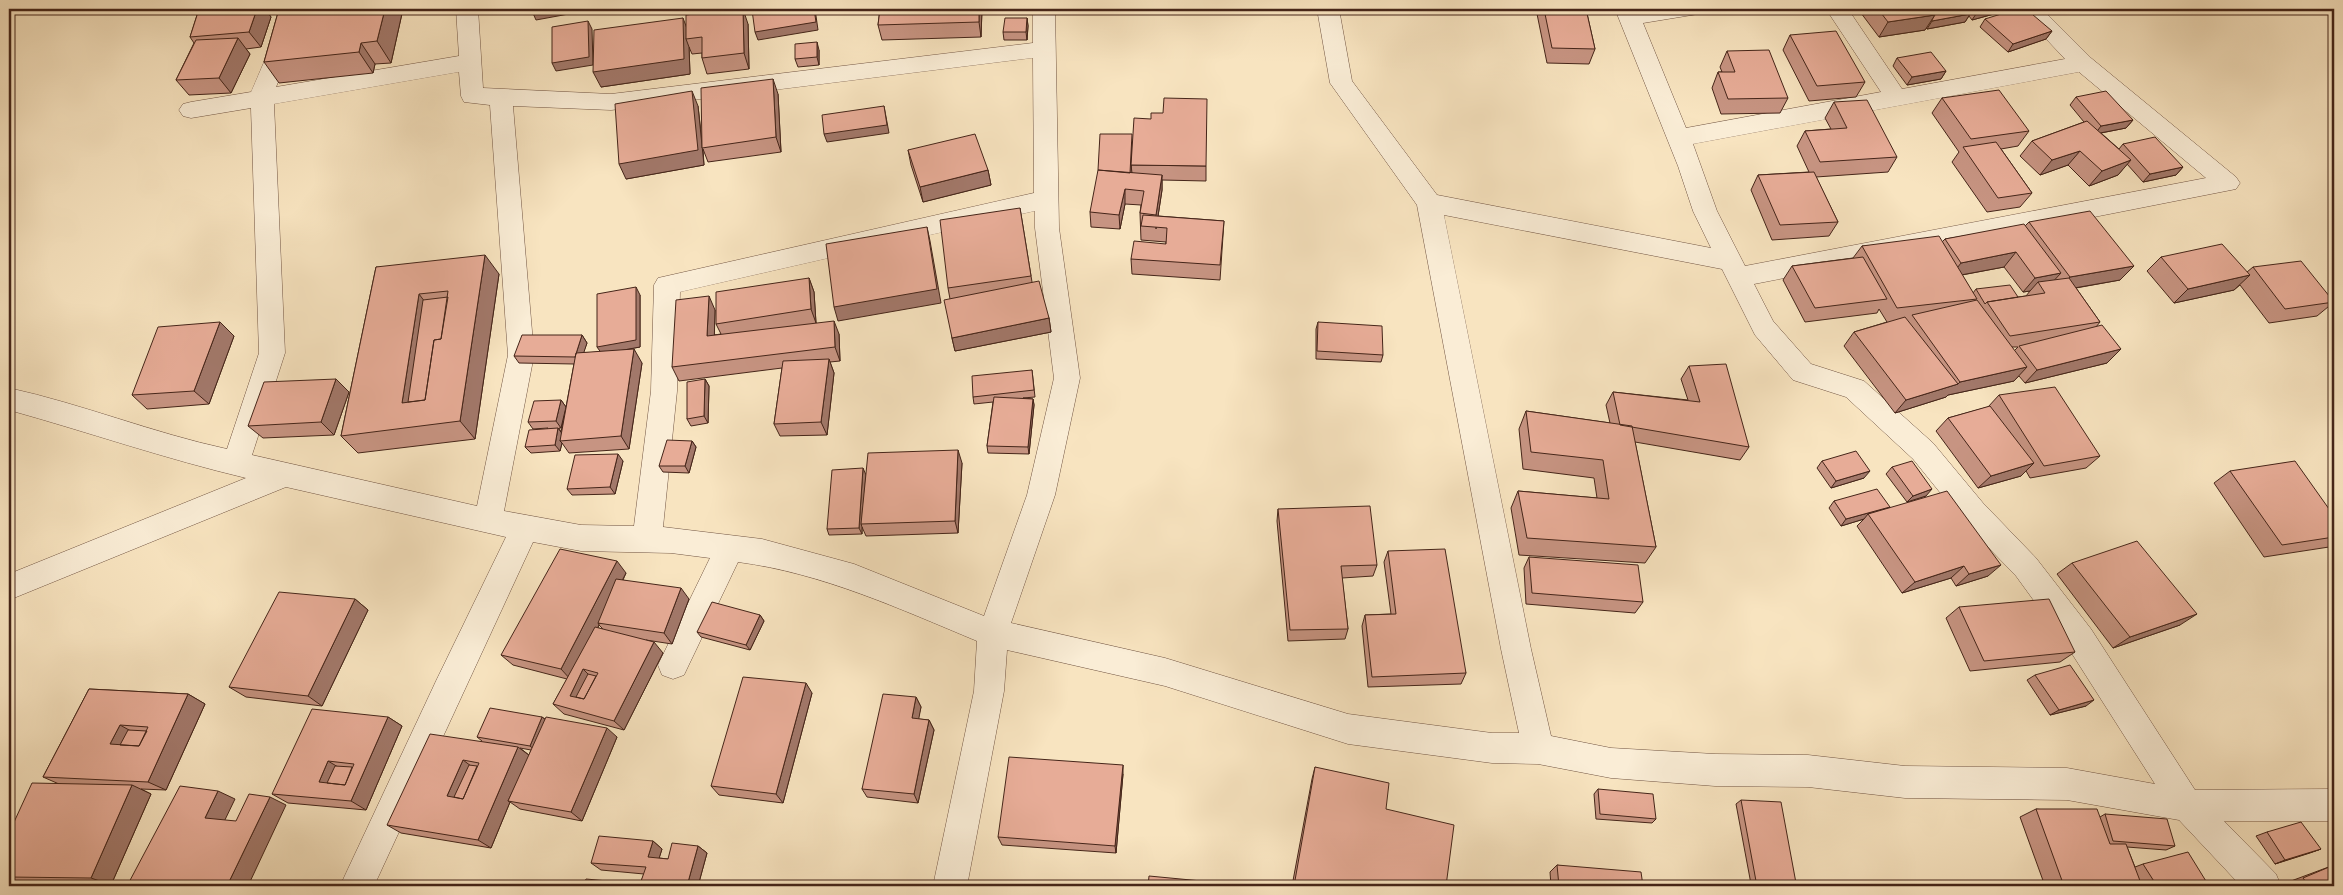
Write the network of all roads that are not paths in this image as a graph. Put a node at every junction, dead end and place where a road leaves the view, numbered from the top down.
1 (298, 9) edge
2 (467, 9) edge
3 (1044, 9) edge
4 (1328, 9) edge
5 (1690, 9) edge
6 (1836, 9) edge
7 (2029, 9) edge
8 (1628, 13) edge
9 (1044, 49) junction
10 (470, 62) junction
11 (2083, 63) junction
12 (501, 97) junction
13 (262, 98) junction
14 (1896, 98) junction
15 (192, 110) dead end
16 (1679, 138) junction
17 (1046, 199) junction
18 (1429, 203) junction
19 (1734, 269) junction
20 (9, 399) edge
21 (236, 463) junction
22 (286, 474) junction
23 (488, 521) junction
24 (525, 528) junction
25 (647, 539) junction
26 (730, 547) junction
27 (9, 587) edge
28 (993, 633) junction
29 (673, 665) dead end
30 (1538, 749) junction
31 (2334, 805) edge
32 (2187, 806) junction
33 (357, 886) edge
34 (950, 886) edge
35 (2264, 886) edge

1 - 13 street
2 - 10 street
3 - 9 street
4 - 18 street
5 - 8 street
6 - 14 street
7 - 11 street
8 - 16 street
9 - 12 street
9 - 17 street
10 - 12 street
10 - 13 street
11 - 14 street
11 - 19 street
12 - 23 street
13 - 15 street
13 - 21 street
14 - 16 street
16 - 19 street
17 - 25 street
17 - 28 street
18 - 19 street
18 - 30 street
19 - 32 street
20 - 21 street
21 - 22 street
22 - 23 street
22 - 27 street
23 - 24 street
24 - 25 street
24 - 33 street
25 - 26 street
26 - 28 street
26 - 29 street
28 - 30 street
28 - 34 street
30 - 32 street
31 - 32 street
32 - 35 street

